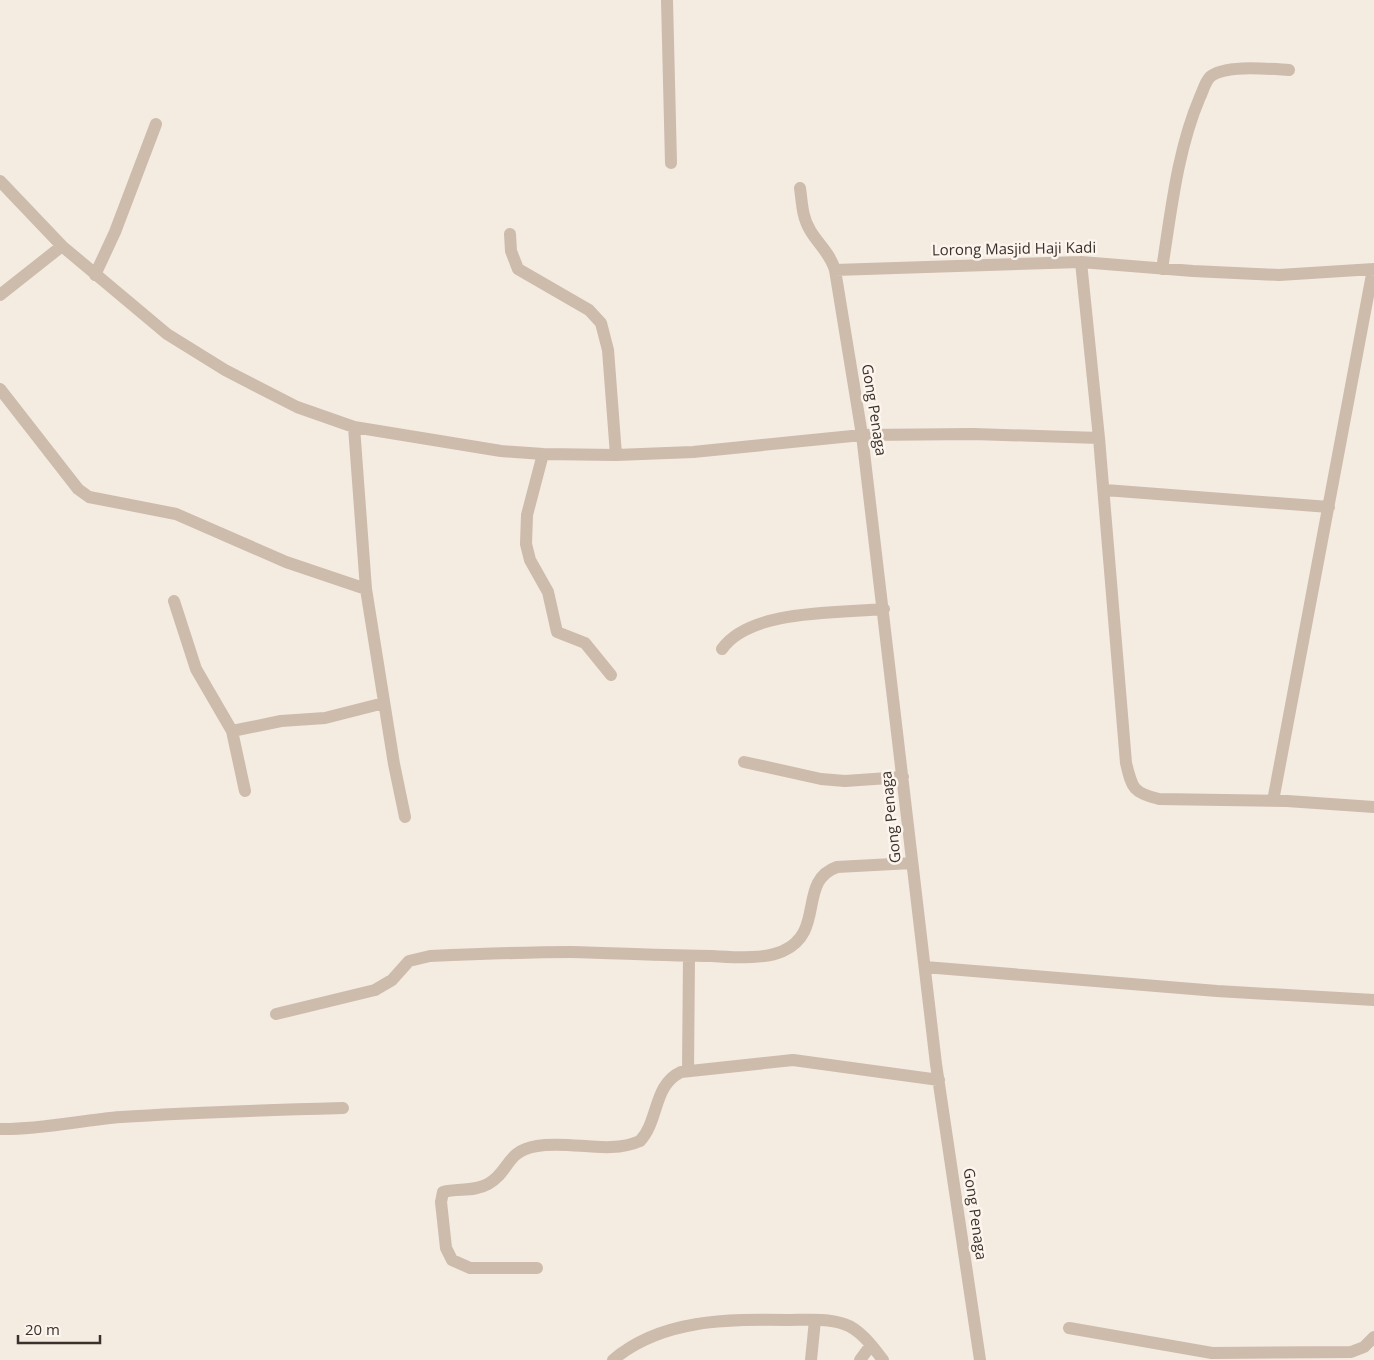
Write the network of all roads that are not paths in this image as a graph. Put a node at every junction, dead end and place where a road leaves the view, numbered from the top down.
1 (667, 0) edge
2 (1289, 70) dead end
3 (156, 124) dead end
4 (671, 163) dead end
5 (0, 181) edge
6 (800, 188) dead end
7 (510, 234) dead end
8 (62, 246) junction
9 (1082, 262) junction
10 (1162, 269) junction
11 (1374, 269) edge
12 (835, 270) junction
13 (95, 275) junction
14 (0, 295) edge
15 (0, 389) edge
16 (354, 426) junction
17 (862, 436) junction
18 (1099, 438) junction
19 (543, 454) junction
20 (616, 455) junction
21 (1105, 490) junction
22 (1329, 507) junction
23 (366, 589) junction
24 (174, 601) dead end
25 (884, 609) junction
26 (722, 650) dead end
27 (611, 675) dead end
28 (384, 703) junction
29 (232, 732) junction
30 (744, 762) dead end
31 (903, 777) junction
32 (245, 791) dead end
33 (1273, 801) junction
34 (1374, 807) edge
35 (405, 817) dead end
36 (912, 863) junction
37 (689, 956) junction
38 (925, 967) junction
39 (1374, 1000) edge
40 (276, 1014) dead end
41 (688, 1071) junction
42 (938, 1080) junction
43 (343, 1108) dead end
44 (0, 1128) edge
45 (537, 1268) dead end
46 (815, 1320) junction
47 (1069, 1328) dead end
48 (1374, 1337) edge
49 (870, 1345) junction
50 (613, 1360) edge
51 (811, 1360) edge
52 (860, 1360) edge
53 (883, 1360) edge
54 (980, 1360) edge

1 - 4 street
2 - 10 street
3 - 13 street
5 - 8 street
6 - 12 street
7 - 20 street
8 - 13 street
8 - 14 street
9 - 10 street, Lorong Masjid Haji Kadi
9 - 12 street, Lorong Masjid Haji Kadi
9 - 18 street
10 - 11 street, Lorong Masjid Haji Kadi
11 - 22 street
12 - 17 street, Gong Penaga
13 - 16 street
15 - 23 street
16 - 19 street
16 - 23 street
17 - 18 street
17 - 20 street
17 - 25 street, Gong Penaga
18 - 21 street
19 - 20 street
19 - 27 street
21 - 22 street
21 - 33 street
22 - 33 street
23 - 28 street
24 - 29 street
25 - 26 street
25 - 31 street, Gong Penaga
28 - 29 street
28 - 35 street
29 - 32 street
30 - 31 street
31 - 36 street, Gong Penaga
33 - 34 street
36 - 37 street
36 - 38 street, Gong Penaga
37 - 40 street
37 - 41 street
38 - 39 street
38 - 42 street, Gong Penaga
41 - 42 street
41 - 45 street
42 - 54 street, Gong Penaga
43 - 44 street
46 - 49 street
46 - 50 street
46 - 51 street
47 - 48 street
49 - 52 street
49 - 53 street

